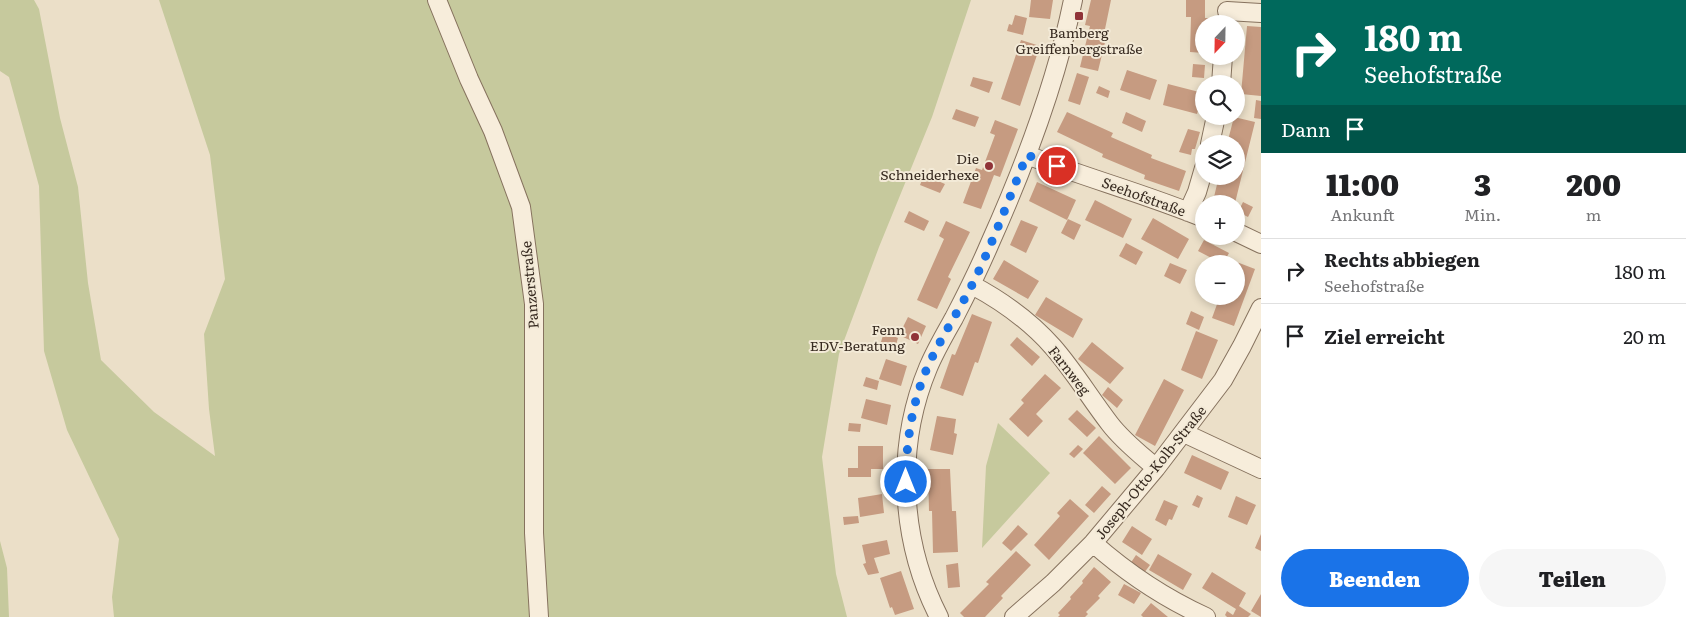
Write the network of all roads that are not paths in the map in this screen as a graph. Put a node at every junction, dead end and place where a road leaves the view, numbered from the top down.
1 (437, 0) edge
2 (1072, 0) edge
3 (1227, 11) edge
4 (1261, 13) edge
5 (1027, 155) junction
6 (1195, 215) edge
7 (1245, 236) edge
8 (1261, 244) edge
9 (972, 285) junction
10 (1261, 308) edge
11 (1184, 434) junction
12 (1156, 468) junction
13 (1261, 469) edge
14 (1093, 543) junction
15 (539, 617) edge
16 (939, 617) edge
17 (1014, 617) edge
18 (1206, 617) edge

1 - 15 street, Panzerstraße
2 - 5 street
3 - 4 street
5 - 6 street, Seehofstraße
5 - 9 street
7 - 8 street
9 - 12 street, Farnweg
9 - 16 street
10 - 11 street, Joseph-Otto-Kolb-Straße
11 - 12 street, Joseph-Otto-Kolb-Straße
11 - 13 street
12 - 14 street, Joseph-Otto-Kolb-Straße
14 - 17 street, Joseph-Otto-Kolb-Straße
14 - 18 street

